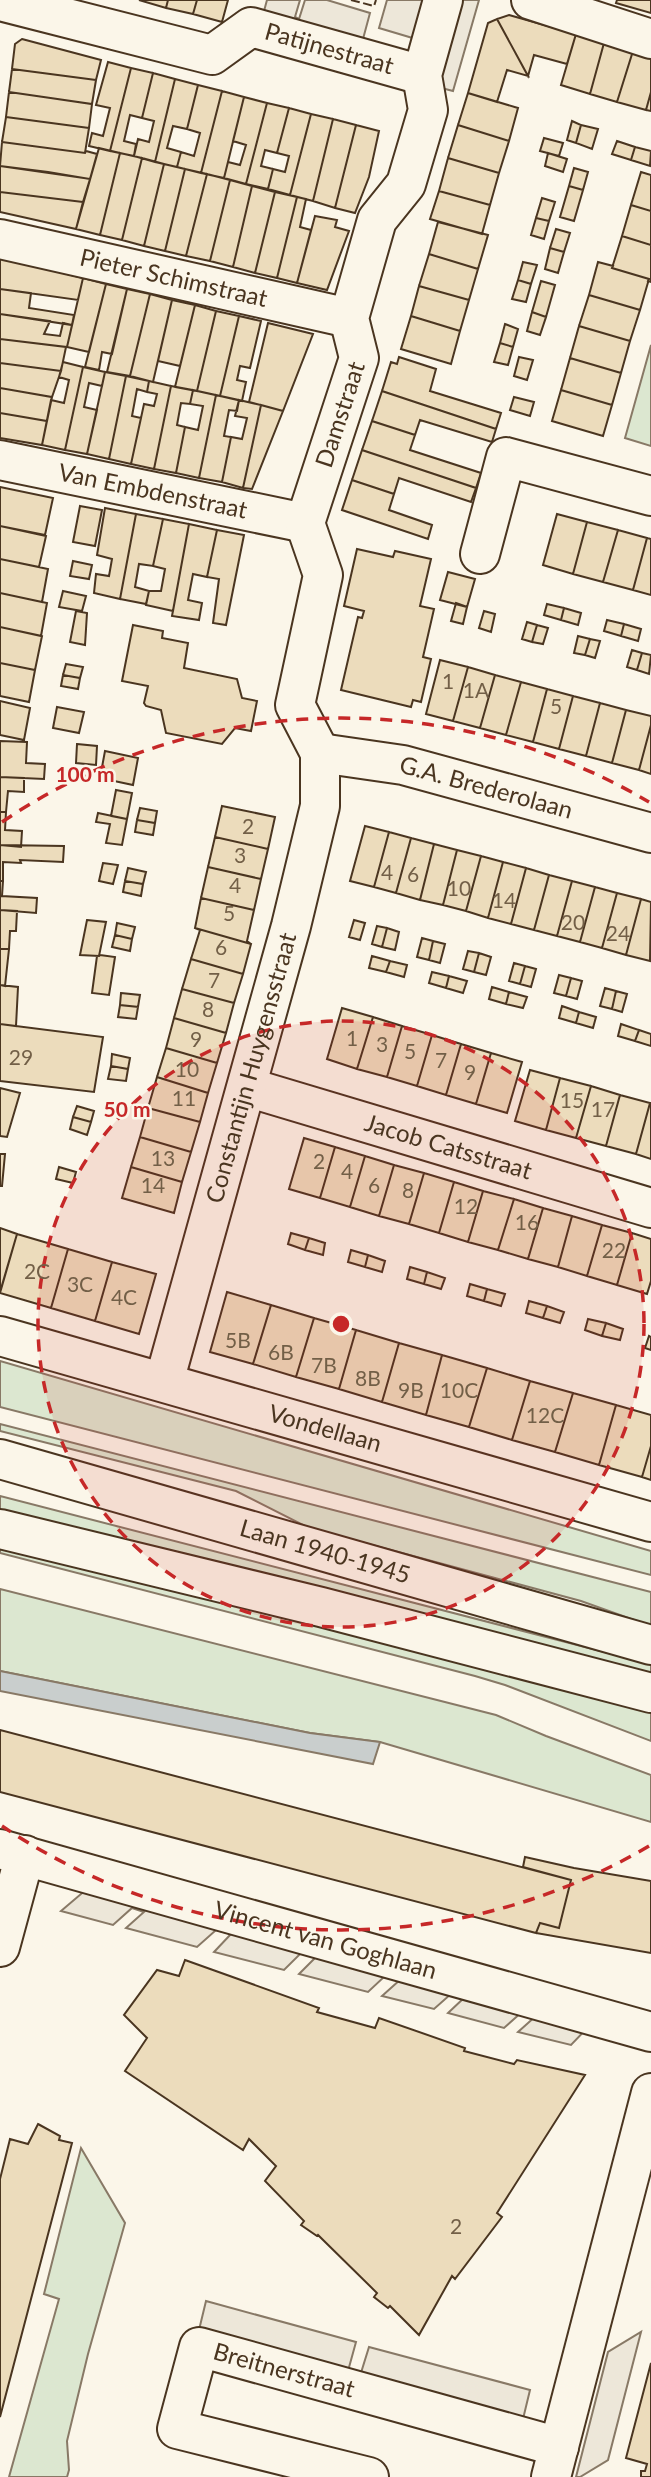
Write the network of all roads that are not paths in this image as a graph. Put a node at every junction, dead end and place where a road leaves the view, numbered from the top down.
1 (443, 0) edge
2 (0, 1) edge
3 (534, 1) edge
4 (651, 39) edge
5 (422, 75) junction
6 (0, 239) edge
7 (349, 318) junction
8 (0, 460) edge
9 (651, 496) edge
10 (305, 523) junction
11 (481, 554) dead end
12 (320, 753) junction
13 (651, 833) edge
14 (247, 1087) junction
15 (651, 1208) edge
16 (0, 1336) edge
17 (164, 1382) junction
18 (0, 1459) edge
19 (651, 1522) edge
20 (0, 1529) edge
21 (651, 1645) edge
22 (651, 1693) edge
23 (13, 1852) edge
24 (0, 1947) edge
25 (651, 2032) edge
26 (651, 2093) edge
27 (555, 2462) edge
28 (369, 2477) edge

1 - 5 street, Damstraat
2 - 5 street, Patijnestraat
3 - 4 street
5 - 7 street, Damstraat
6 - 7 street, Pieter Schimstraat
7 - 10 street, Damstraat
8 - 10 street, Van Embdenstraat
9 - 11 street
10 - 12 street
12 - 13 street, G.A. Brederolaan
12 - 14 street, Constantijn Huygensstraat
14 - 15 street, Jacob Catsstraat
14 - 17 street, Constantijn Huygensstraat
16 - 17 street, Vondellaan
17 - 19 street, Vondellaan
18 - 21 street, Laan 1940-1945
20 - 22 street
23 - 24 street
23 - 25 street, Vincent van Goghlaan
26 - 27 street
27 - 28 street, Breitnerstraat

